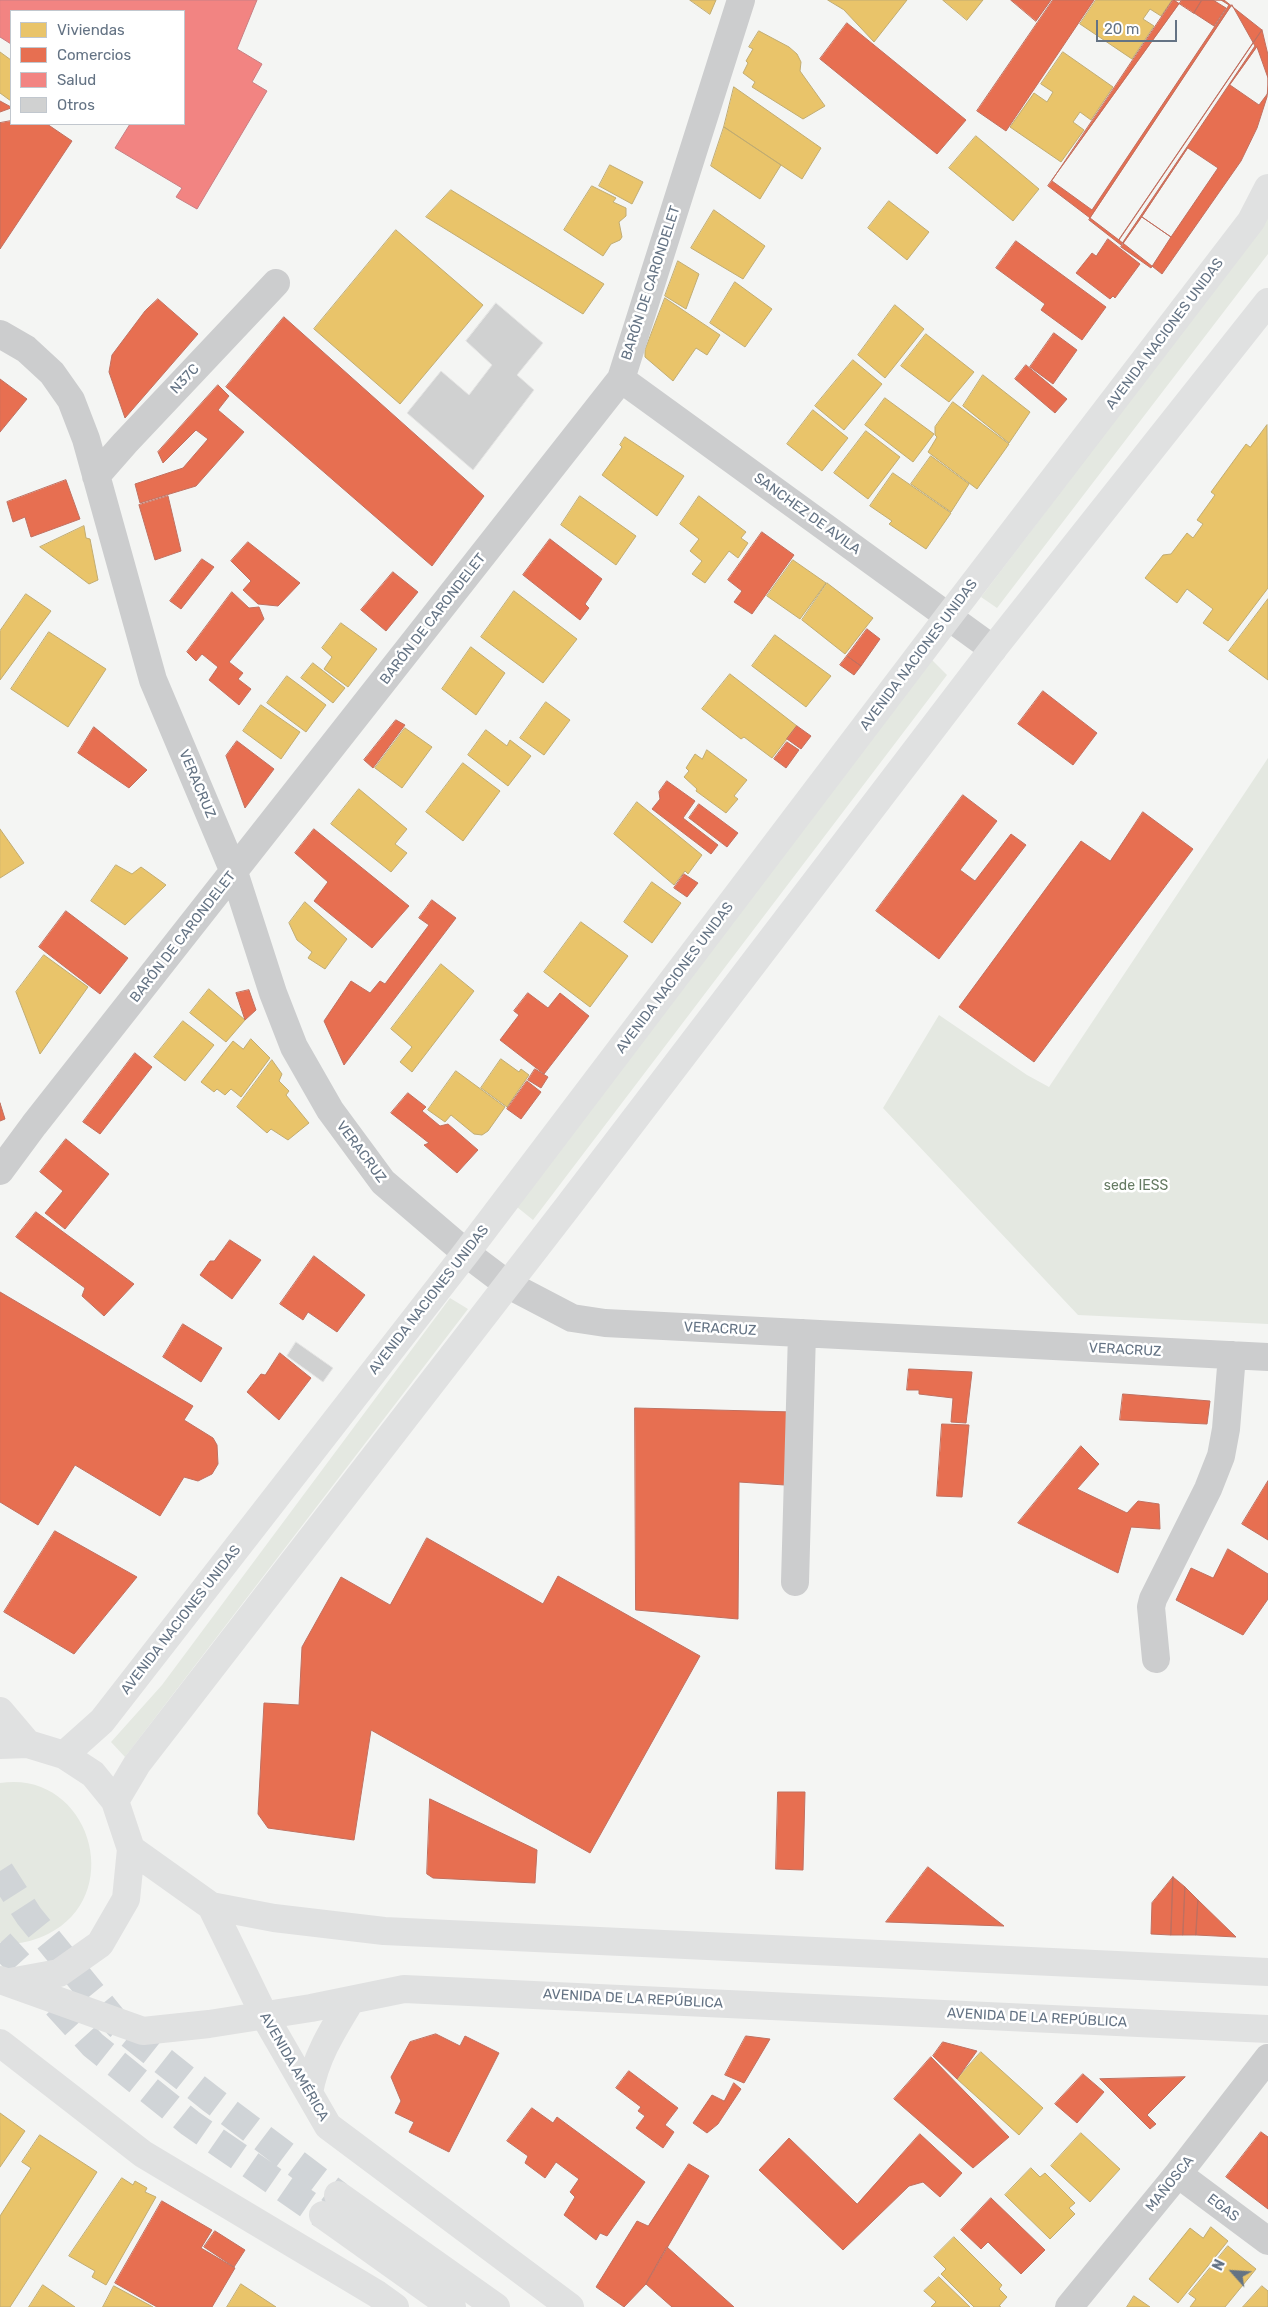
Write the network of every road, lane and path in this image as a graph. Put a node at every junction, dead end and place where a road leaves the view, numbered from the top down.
1 (741, 0) edge
2 (1268, 188) edge
3 (276, 283) dead end
4 (1268, 302) edge
5 (0, 334) edge
6 (621, 379) junction
7 (96, 476) junction
8 (948, 617) junction
9 (993, 649) junction
10 (234, 872) junction
11 (0, 1172) edge
12 (466, 1253) junction
13 (506, 1284) junction
14 (802, 1333) junction
15 (1232, 1355) junction
16 (1268, 1357) edge
17 (795, 1582) dead end
18 (1156, 1658) dead end
19 (0, 1710) edge
20 (28, 1744) junction
21 (0, 1745) edge
22 (64, 1755) junction
23 (115, 1801) junction
24 (131, 1849) junction
25 (211, 1906) junction
26 (1268, 1972) edge
27 (4, 1981) edge
28 (351, 2000) junction
29 (264, 2016) junction
30 (1268, 2029) edge
31 (0, 2043) edge
32 (1268, 2058) edge
33 (309, 2093) junction
34 (1178, 2174) junction
35 (1268, 2241) edge
36 (395, 2307) edge
37 (452, 2307) edge
38 (496, 2307) edge
39 (570, 2307) edge
40 (1069, 2307) edge

1 - 6 street, BARÓN DE CARONDELET
2 - 8 main road, AVENIDA NACIONES UNIDAS
3 - 7 street, N37C
4 - 9 main road
5 - 7 street, VERACRUZ
6 - 8 street, SANCHEZ DE AVILA
6 - 10 street, BARÓN DE CARONDELET
7 - 10 street, VERACRUZ
8 - 9 street, SANCHEZ DE AVILA
8 - 12 main road, AVENIDA NACIONES UNIDAS
9 - 13 main road
10 - 11 street, BARÓN DE CARONDELET
10 - 12 street, VERACRUZ
12 - 13 street, VERACRUZ
12 - 22 main road, AVENIDA NACIONES UNIDAS
13 - 14 street, VERACRUZ
13 - 23 main road
14 - 15 street, VERACRUZ
14 - 17 street
15 - 16 street, VERACRUZ
15 - 18 street
19 - 20 main road
20 - 21 main road
20 - 22 main road
22 - 23 main road
23 - 24 main road
24 - 25 main road, AVENIDA AMÉRICA
24 - 27 main road
25 - 26 main road
25 - 29 main road, AVENIDA AMÉRICA
27 - 29 main road, AVENIDA DE LA REPÚBLICA
28 - 29 main road, AVENIDA DE LA REPÚBLICA
28 - 30 main road, AVENIDA DE LA REPÚBLICA
28 - 33 main road
29 - 33 main road, AVENIDA AMÉRICA
31 - 36 main road
32 - 34 street, MAÑOSCA
33 - 39 main road, AVENIDA AMÉRICA
34 - 35 street, EGAS
34 - 40 street, MAÑOSCA
37 - 38 main road

